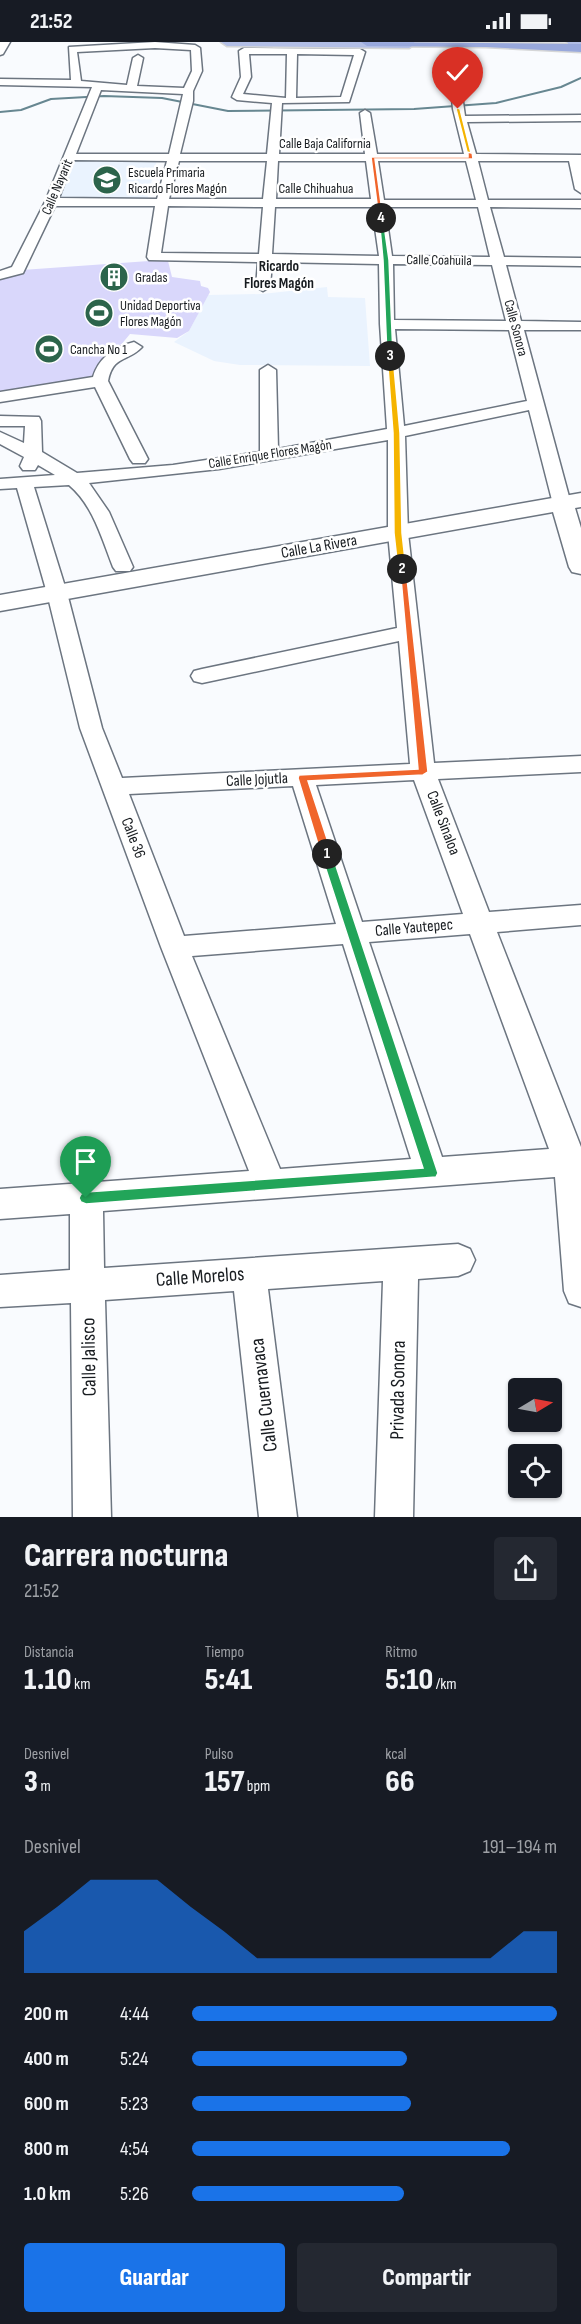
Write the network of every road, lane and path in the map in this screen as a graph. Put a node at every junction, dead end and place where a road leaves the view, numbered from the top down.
1 (5, 42) edge
2 (228, 42) edge
3 (366, 42) edge
4 (528, 42) edge
5 (573, 42) edge
6 (581, 47) edge
7 (292, 51) junction
8 (0, 52) edge
9 (127, 58) dead end
10 (0, 82) edge
11 (76, 82) junction
12 (131, 88) junction
13 (456, 88) dead end
14 (95, 91) junction
15 (188, 99) junction
16 (291, 101) junction
17 (533, 104) dead end
18 (276, 108) junction
19 (458, 111) junction
20 (365, 113) dead end
21 (540, 118) junction
22 (581, 118) edge
23 (548, 133) dead end
24 (70, 157) junction
25 (174, 157) junction
26 (272, 158) junction
27 (372, 158) junction
28 (471, 158) junction
29 (578, 158) edge
30 (581, 189) edge
31 (51, 202) junction
32 (162, 203) junction
33 (269, 203) junction
34 (379, 203) junction
35 (483, 204) junction
36 (581, 204) edge
37 (265, 258) junction
38 (386, 260) junction
39 (498, 261) junction
40 (581, 262) edge
41 (0, 275) edge
42 (263, 287) dead end
43 (387, 324) junction
44 (515, 325) junction
45 (581, 326) edge
46 (134, 347) dead end
47 (268, 370) dead end
48 (99, 381) junction
49 (0, 397) edge
50 (536, 404) junction
51 (0, 421) edge
52 (396, 433) junction
53 (0, 437) edge
54 (33, 455) junction
55 (269, 455) junction
56 (139, 459) dead end
57 (75, 481) junction
58 (12, 483) edge
59 (572, 502) edge
60 (398, 533) junction
61 (123, 567) dead end
62 (581, 567) edge
63 (57, 592) junction
64 (0, 603) edge
65 (410, 632) junction
66 (202, 676) dead end
67 (581, 764) edge
68 (423, 772) junction
69 (302, 778) junction
70 (113, 787) junction
71 (581, 915) edge
72 (481, 922) junction
73 (351, 933) junction
74 (175, 947) junction
75 (575, 1161) edge
76 (431, 1173) junction
77 (271, 1185) junction
78 (86, 1198) junction
79 (0, 1204) edge
80 (458, 1260) dead end
81 (401, 1263) junction
82 (249, 1274) junction
83 (88, 1285) junction
84 (0, 1291) edge
85 (581, 1291) edge
86 (92, 1517) edge
87 (278, 1517) edge
88 (394, 1517) edge

1 - 8 street
2 - 6 main road
3 - 6 highway
4 - 6 highway
5 - 6 main road
7 - 16 street
7 - 16 street
7 - 18 street
9 - 12 street
10 - 11 street
11 - 14 street
11 - 15 street
12 - 14 street
12 - 15 street
13 - 19 street, Calle Sonora
14 - 24 street, Calle Nayarit
15 - 25 street
16 - 18 street
17 - 21 street
18 - 26 street
19 - 21 street
19 - 28 street, Calle Sonora
20 - 27 street, Calle Sinaloa
21 - 22 street
21 - 23 street
24 - 25 street, Calle Baja California
24 - 31 street, Calle Nayarit
25 - 26 street, Calle Baja California
25 - 32 street
26 - 27 street, Calle Baja California
26 - 33 street
27 - 28 street, Calle Baja California
27 - 34 street, Calle Sinaloa
28 - 29 street, Calle Baja California
28 - 35 street, Calle Sonora
29 - 30 street
31 - 32 street, Calle Chihuahua
31 - 41 street, Calle Nayarit
32 - 33 street, Calle Chihuahua
32 - 37 street, Calle Coahuila
33 - 34 street, Calle Chihuahua
33 - 37 street
34 - 35 street, Calle Chihuahua
34 - 38 street, Calle Sinaloa
35 - 36 street, Calle Chihuahua
35 - 39 street, Calle Sonora
37 - 38 street, Calle Coahuila
37 - 42 street
38 - 39 street, Calle Coahuila
38 - 43 street, Calle Sinaloa
39 - 40 street, Calle Coahuila
39 - 44 street, Calle Sonora
43 - 44 street
43 - 52 street, Calle Sinaloa
44 - 45 street
44 - 50 street, Calle Sonora
46 - 48 street
47 - 55 street
48 - 49 street
48 - 56 street
50 - 52 street, Calle Enrique Flores Magón
50 - 59 street, Calle Sonora
51 - 54 street
52 - 55 street, Calle Enrique Flores Magón
52 - 60 street, Calle Sinaloa
53 - 54 street
54 - 57 street
54 - 58 street
55 - 57 street, Calle Enrique Flores Magón
57 - 58 street, Calle Enrique Flores Magón
57 - 61 street
58 - 63 street, Calle 36
59 - 60 street, Calle La Rivera
59 - 62 street, Calle Sonora
60 - 63 street, Calle La Rivera
60 - 65 street, Calle Sinaloa
63 - 64 street, Calle La Rivera
63 - 70 street, Calle 36
65 - 66 street
65 - 68 street, Calle Sinaloa
67 - 68 street, Calle Jojutla
68 - 69 street, Calle Jojutla
68 - 72 street, Calle Sinaloa
69 - 70 street, Calle Jojutla
69 - 73 street
70 - 74 street, Calle 36
71 - 72 street, Calle Yautepec
72 - 73 street, Calle Yautepec
72 - 75 street, Calle Sinaloa
73 - 74 street, Calle Yautepec
73 - 76 street
74 - 77 street, Calle 36
75 - 76 street
75 - 85 street, Calle Sinaloa
76 - 77 street
77 - 78 street
78 - 79 street
78 - 83 street, Calle Jalisco
80 - 81 street, Calle Morelos
81 - 82 street, Calle Morelos
81 - 88 street, Privada Sonora
82 - 83 street, Calle Morelos
82 - 87 street, Calle Cuernavaca
83 - 84 street, Calle Morelos
83 - 86 street, Calle Jalisco

